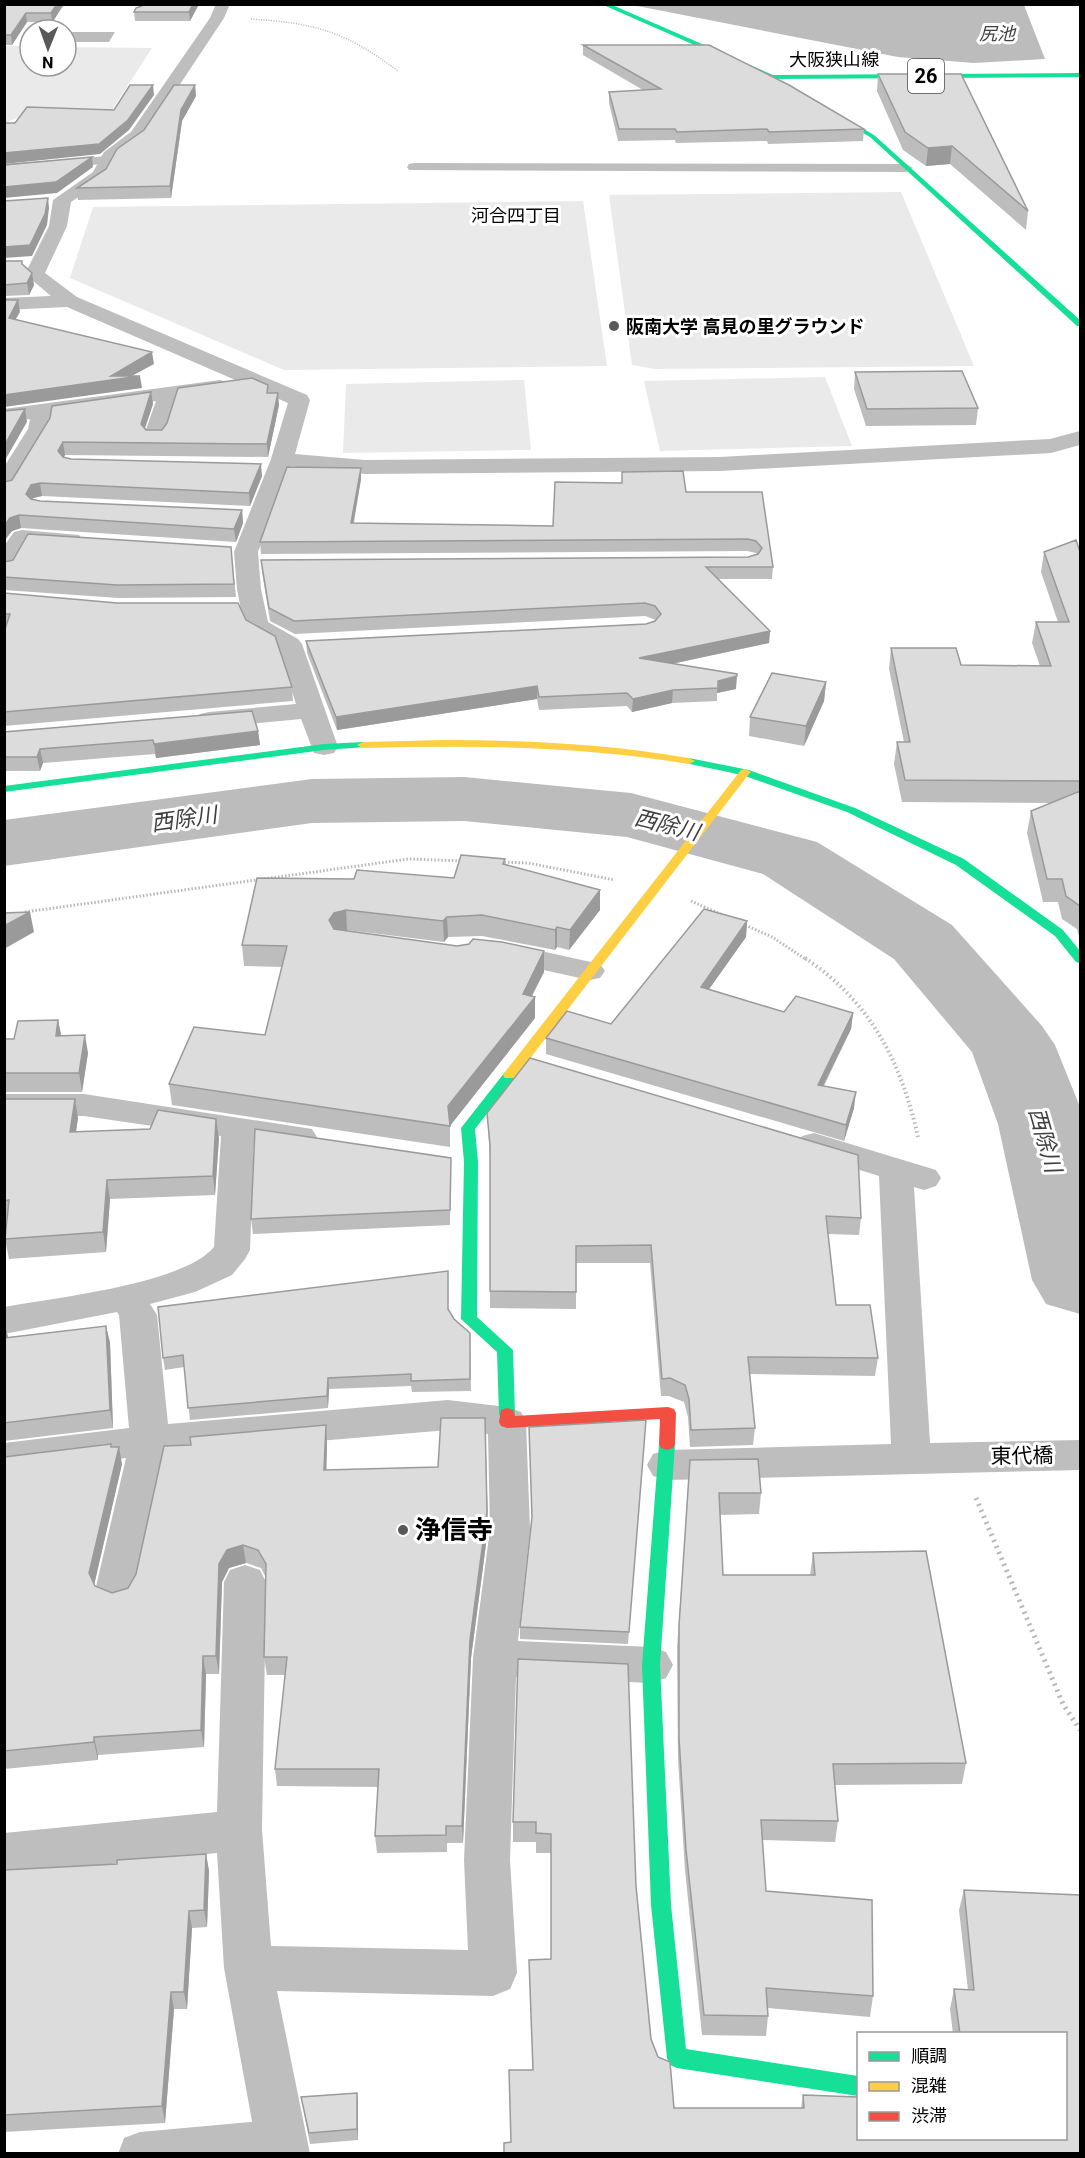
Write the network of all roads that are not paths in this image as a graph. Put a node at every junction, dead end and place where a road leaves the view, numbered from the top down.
1 (598, 4) edge
2 (604, 5) edge
3 (220, 11) edge
4 (1080, 75) edge
5 (772, 77) junction
6 (797, 92) edge
7 (816, 103) edge
8 (32, 152) edge
9 (108, 160) junction
10 (414, 167) dead end
11 (11, 168) edge
12 (906, 168) junction
13 (62, 200) junction
14 (39, 202) edge
15 (16, 264) edge
16 (40, 264) junction
17 (70, 301) junction
18 (4, 304) edge
19 (1080, 324) edge
20 (258, 381) junction
21 (169, 394) junction
22 (42, 411) junction
23 (4, 416) edge
24 (155, 435) edge
25 (1080, 438) edge
26 (280, 463) junction
27 (255, 467) edge
28 (4, 486) edge
29 (93, 542) edge
30 (4, 567) edge
31 (312, 710) junction
32 (184, 722) edge
33 (324, 747) junction
34 (744, 772) junction
35 (4, 789) edge
36 (470, 947) edge
37 (1080, 958) edge
38 (589, 971) junction
39 (521, 1059) junction
40 (555, 1069) edge
41 (4, 1105) edge
42 (238, 1128) junction
43 (783, 1135) edge
44 (331, 1142) edge
45 (436, 1157) edge
46 (471, 1162) junction
47 (127, 1297) junction
48 (4, 1321) edge
49 (507, 1422) junction
50 (150, 1440) junction
51 (1080, 1455) edge
52 (4, 1458) edge
53 (911, 1459) junction
54 (667, 1465) junction
55 (245, 1582) dead end
56 (116, 1590) edge
57 (495, 1658) junction
58 (651, 1665) junction
59 (238, 1830) junction
60 (4, 1854) edge
61 (248, 1968) junction
62 (857, 2086) edge
63 (283, 2147) edge
64 (141, 2154) edge

1 - 2 street
2 - 5 street, 大阪狭山線 / 26
3 - 9 street
4 - 5 street, 大阪狭山線 / 26
5 - 6 street
7 - 12 street
8 - 11 lane
9 - 11 lane
9 - 13 street
10 - 12 lane
12 - 19 street
13 - 14 street
13 - 16 street
15 - 16 street
16 - 17 street
17 - 18 street
17 - 20 street
20 - 21 street
20 - 26 street
21 - 22 street
21 - 24 street
22 - 23 street
22 - 28 street
25 - 26 street
26 - 27 street
26 - 31 street
29 - 30 street
31 - 32 street
31 - 33 street
33 - 34 street
33 - 35 street
34 - 37 street
34 - 38 street
36 - 38 street
38 - 39 street
39 - 40 street
39 - 46 street
41 - 42 street
42 - 44 street
42 - 47 street
43 - 53 street
45 - 46 street
46 - 49 street
47 - 48 street
47 - 50 street
49 - 50 street
49 - 54 street
49 - 57 street
50 - 52 street
50 - 56 street
51 - 53 street, 東代橋
53 - 54 street, 東代橋
54 - 58 street
55 - 59 street
57 - 58 street
57 - 61 street
58 - 62 street
59 - 60 street
59 - 61 street
61 - 63 street
63 - 64 lane

